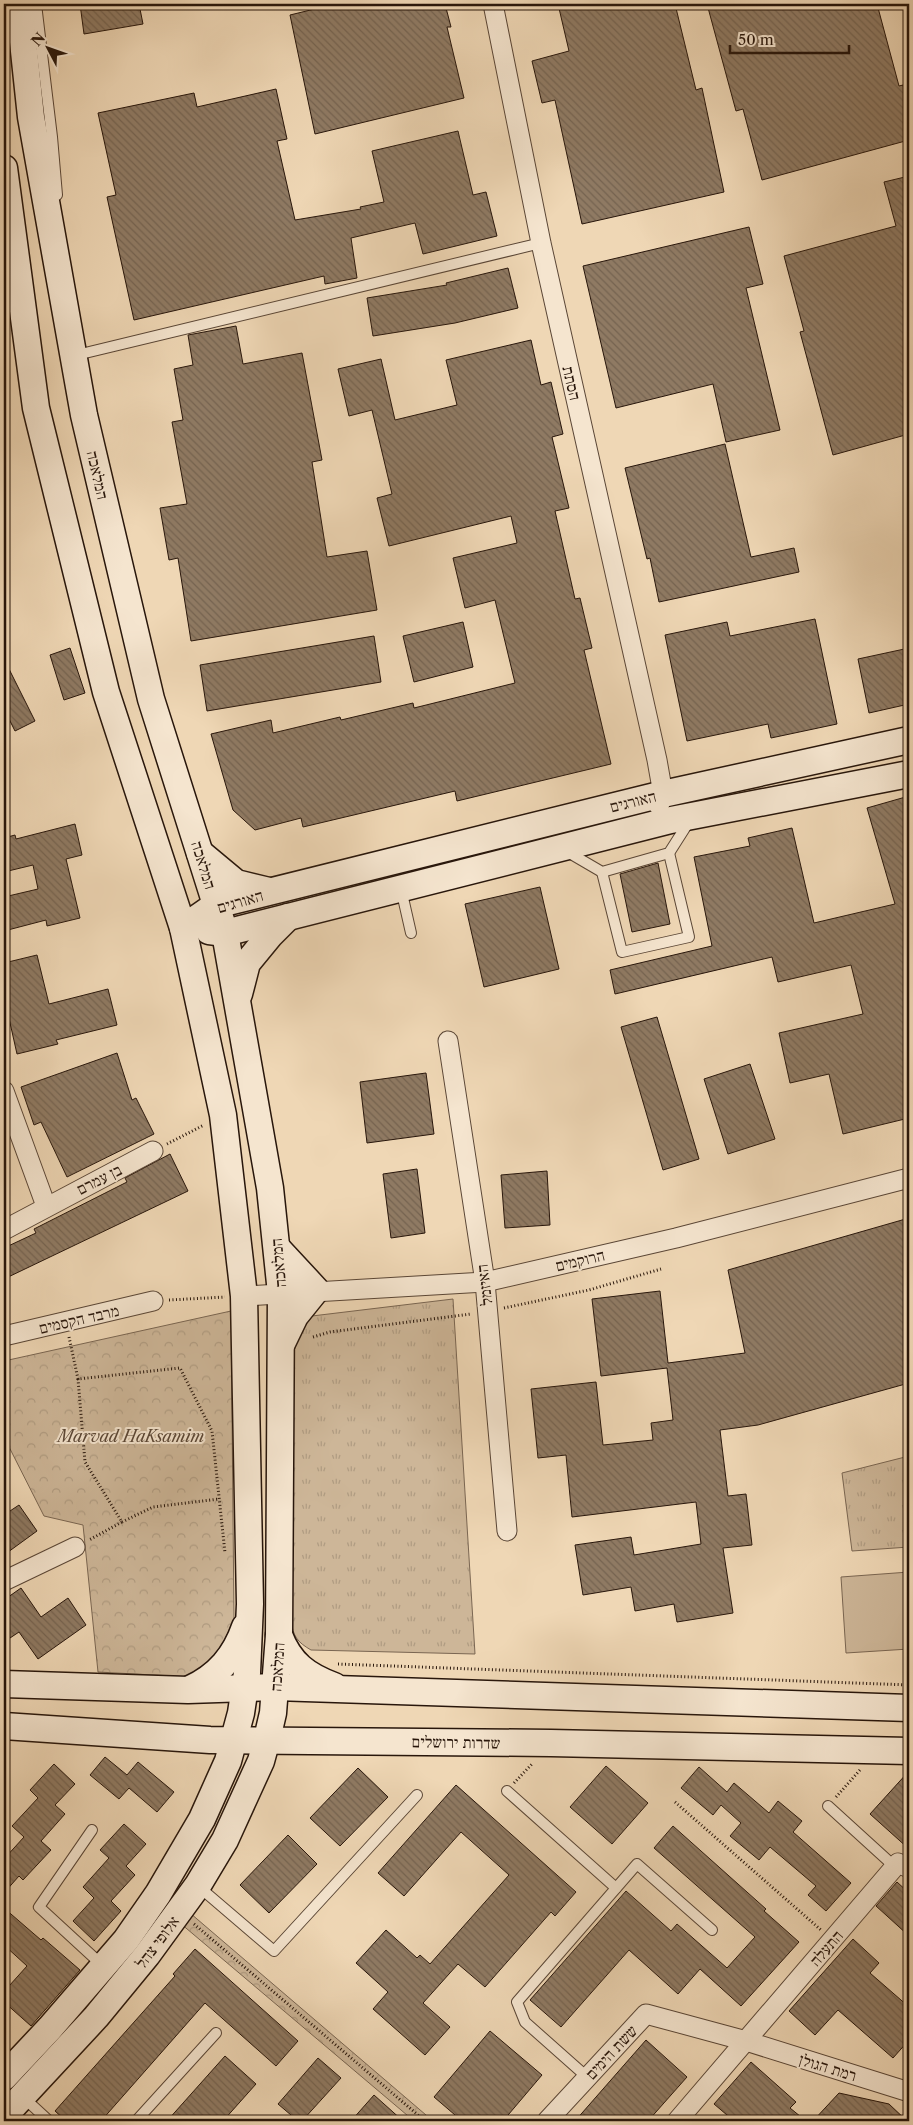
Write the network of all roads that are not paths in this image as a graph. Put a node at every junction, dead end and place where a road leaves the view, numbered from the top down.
1 (19, 4) edge
2 (36, 4) edge
3 (493, 4) edge
4 (30, 117) junction
5 (52, 137) junction
6 (4, 168) edge
7 (60, 207) dead end
8 (541, 243) junction
9 (67, 324) junction
10 (159, 686) dead end
11 (165, 740) junction
12 (909, 740) edge
13 (909, 774) edge
14 (653, 796) junction
15 (692, 816) junction
16 (638, 828) junction
17 (561, 848) junction
18 (200, 853) junction
19 (669, 853) junction
20 (602, 872) junction
21 (401, 888) junction
22 (274, 892) junction
23 (216, 906) junction
24 (289, 917) junction
25 (184, 928) junction
26 (225, 933) junction
27 (411, 933) dead end
28 (238, 1000) junction
29 (448, 1041) dead end
30 (4, 1091) edge
31 (153, 1151) road end
32 (909, 1178) edge
33 (46, 1206) junction
34 (4, 1230) edge
35 (278, 1248) junction
36 (485, 1282) junction
37 (316, 1290) junction
38 (281, 1293) junction
39 (244, 1296) junction
40 (153, 1301) road end
41 (4, 1336) edge
42 (280, 1346) junction
43 (507, 1531) dead end
44 (75, 1547) road end
45 (4, 1581) edge
46 (250, 1604) junction
47 (280, 1635) junction
48 (4, 1684) edge
49 (246, 1687) junction
50 (275, 1687) junction
51 (342, 1689) junction
52 (188, 1690) junction
53 (909, 1708) edge
54 (4, 1726) edge
55 (267, 1739) junction
56 (235, 1740) junction
57 (909, 1751) edge
58 (507, 1791) road end
59 (417, 1795) dead end
60 (828, 1806) road end
61 (92, 1830) dead end
62 (902, 1867) edge
63 (198, 1885) junction
64 (616, 1888) junction
65 (712, 1930) dead end
66 (103, 1967) junction
67 (216, 2033) dead end
68 (746, 2041) junction
69 (4, 2076) edge
70 (587, 2078) junction
71 (909, 2092) edge
72 (23, 2097) junction
73 (4, 2116) edge
74 (49, 2121) edge
75 (136, 2121) edge
76 (547, 2121) edge
77 (677, 2121) edge

1 - 4 main road, המלאכה
2 - 5 lane
3 - 8 street, הסתת
4 - 5 lane
4 - 9 main road, המלאכה
5 - 7 lane
6 - 25 main road, המלאכה
8 - 9 lane
8 - 14 street, הסתת
9 - 11 main road, המלאכה
10 - 11 lane
11 - 18 main road, המלאכה
12 - 14 main road, האורגים
13 - 15 main road, האורגים
14 - 16 street
14 - 22 main road, האורגים
15 - 16 main road, האורגים
15 - 19 lane
16 - 17 main road, האורגים
17 - 20 lane
17 - 21 main road, האורגים
18 - 22 main road
18 - 23 main road, המלאכה
19 - 20 lane
19 - 20 lane
21 - 24 main road, האורגים
21 - 27 lane
22 - 23 main road, האורגים
23 - 25 main road, האורגים
23 - 26 main road, המלאכה
24 - 26 main road, האורגים
24 - 28 main road
25 - 26 main road, האורגים
25 - 39 main road, המלאכה
26 - 28 main road, המלאכה
28 - 35 main road, המלאכה
29 - 36 street, האיזמל
30 - 33 street
31 - 33 street, בן עמרם
32 - 36 street, הרוקמים
33 - 34 street, בן עמרם
35 - 37 main road
35 - 38 main road, המלאכה
36 - 37 street, הרוקמים
36 - 43 street, האיזמל
37 - 38 street, הרוקמים
37 - 42 main road
38 - 39 street, הרוקמים
38 - 42 main road, המלאכה
39 - 46 main road, המלאכה
40 - 41 street, מרבד הקסמים
42 - 47 main road, המלאכה
44 - 45 street
46 - 49 main road, המלאכה
46 - 52 main road
47 - 50 main road, המלאכה
47 - 51 main road
48 - 52 main road
49 - 50 main road
49 - 52 main road
49 - 56 main road, המלאכה
50 - 51 main road
50 - 55 main road, המלאכה
51 - 53 main road
54 - 56 main road, שדרות ירושלים
55 - 56 main road, שדרות ירושלים
55 - 57 main road, שדרות ירושלים
55 - 63 main road, אלופי צהל
56 - 66 main road, אלופי צהל
58 - 64 lane
59 - 63 lane
60 - 62 lane
61 - 66 lane
62 - 68 street, התעלה
63 - 72 main road, אלופי צהל
64 - 65 lane
64 - 70 lane
66 - 69 main road, אלופי צהל
67 - 75 lane
68 - 70 street, ששת הימים
68 - 71 street, רמת הגולן
68 - 77 street, התעלה
70 - 76 street, ששת הימים
72 - 73 main road, אלופי צהל
72 - 74 lane

